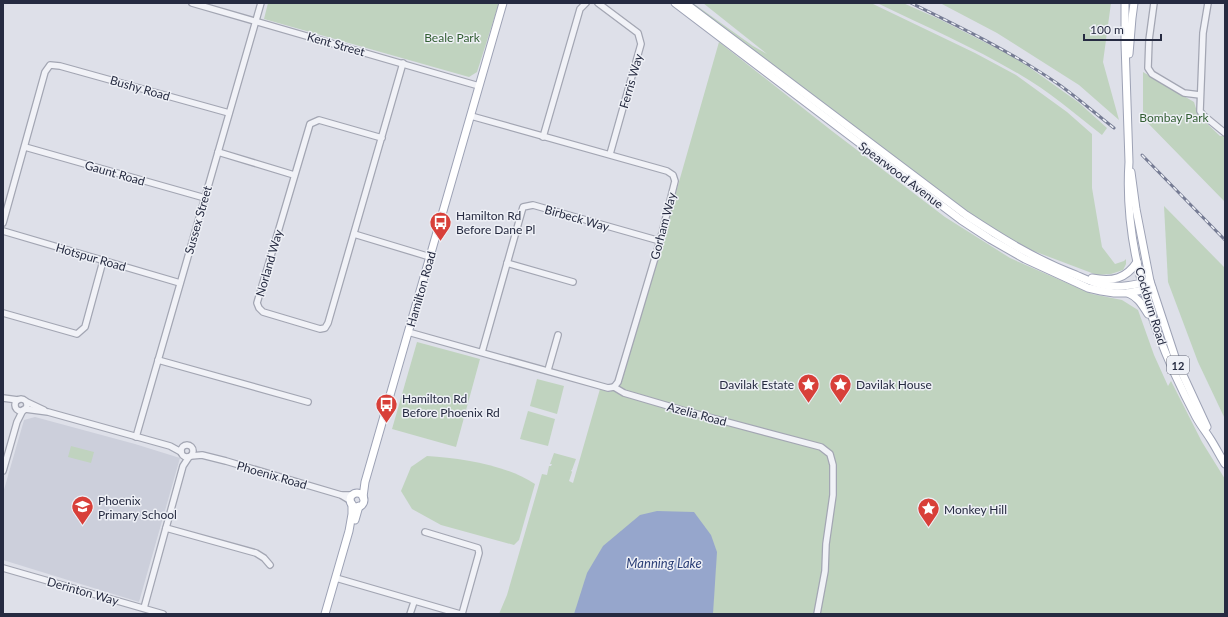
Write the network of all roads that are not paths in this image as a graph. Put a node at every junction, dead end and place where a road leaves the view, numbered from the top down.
1 (192, 3) edge
2 (261, 3) edge
3 (503, 3) edge
4 (586, 3) edge
5 (598, 3) edge
6 (675, 3) edge
7 (685, 3) edge
8 (1125, 3) edge
9 (1134, 3) edge
10 (1154, 3) edge
11 (1208, 3) edge
12 (256, 22) junction
13 (403, 63) junction
14 (479, 86) junction
15 (1127, 87) junction
16 (1200, 95) junction
17 (229, 113) junction
18 (471, 116) junction
19 (1225, 133) edge
20 (543, 136) junction
21 (382, 138) junction
22 (25, 147) junction
23 (218, 152) junction
24 (610, 154) junction
25 (1129, 162) junction
26 (294, 174) junction
27 (204, 198) junction
28 (3, 223) edge
29 (3, 231) edge
30 (354, 234) junction
31 (660, 242) junction
32 (430, 257) junction
33 (103, 261) junction
34 (1137, 262) junction
35 (507, 263) junction
36 (1070, 273) junction
37 (574, 282) dead end
38 (180, 283) junction
39 (1151, 285) junction
40 (1143, 286) junction
41 (1128, 293) junction
42 (3, 313) edge
43 (1154, 323) junction
44 (408, 332) junction
45 (558, 335) dead end
46 (482, 352) junction
47 (158, 360) junction
48 (548, 370) junction
49 (614, 387) junction
50 (3, 398) edge
51 (27, 402) junction
52 (308, 402) dead end
53 (16, 404) junction
54 (24, 410) junction
55 (48, 412) junction
56 (17, 422) junction
57 (136, 436) junction
58 (1211, 440) junction
59 (192, 448) junction
60 (182, 451) junction
61 (202, 455) junction
62 (190, 456) junction
63 (1225, 464) edge
64 (183, 466) junction
65 (3, 471) edge
66 (365, 482) junction
67 (363, 497) junction
68 (354, 500) junction
69 (166, 528) junction
70 (425, 532) dead end
71 (270, 565) dead end
72 (3, 568) edge
73 (337, 579) junction
74 (414, 602) junction
75 (144, 608) junction
76 (163, 614) edge
77 (325, 614) edge
78 (329, 614) edge
79 (410, 614) edge
80 (461, 614) edge
81 (817, 614) edge

1 - 12 street, Kent Street
2 - 12 street, Sussex Street
3 - 14 main road, Hamilton Road
4 - 20 street
5 - 24 street, Ferris Way
6 - 41 main road, Spearwood Avenue
7 - 36 main road, Spearwood Avenue
8 - 15 main road, Cockburn Road / 12
9 - 15 main road, Cockburn Road / 12
10 - 16 street
11 - 16 street
12 - 13 street, Kent Street
12 - 17 street, Sussex Street
13 - 14 street, Kent Street
13 - 21 street, Norland Way
14 - 18 main road, Hamilton Road
15 - 25 main road, Cockburn Road / 12
16 - 19 street
17 - 22 street, Bushy Road
17 - 23 street, Sussex Street
18 - 20 street, Gorham Way
18 - 32 main road, Hamilton Road
20 - 24 street, Gorham Way
21 - 26 street, Norland Way
21 - 30 street, Norland Way
22 - 27 street, Gaunt Road
22 - 28 street
23 - 26 street
23 - 27 street, Sussex Street
24 - 31 street, Gorham Way
25 - 34 main road, Cockburn Road / 12
25 - 39 main road, Cockburn Road / 12
26 - 30 street, Norland Way
27 - 38 street, Sussex Street
29 - 33 street, Hotspur Road
30 - 32 street
31 - 35 street, Birbeck Way
31 - 49 street, Gorham Way
32 - 44 main road, Hamilton Road
33 - 38 street, Hotspur Road
33 - 42 street
34 - 36 main road
34 - 40 main road, Cockburn Road / 12
35 - 37 street
35 - 46 street, Birbeck Way
36 - 40 main road, Spearwood Avenue
38 - 47 street, Sussex Street
39 - 40 main road, Spearwood Avenue
39 - 58 main road, Cockburn Road / 12
40 - 41 main road, Spearwood Avenue
40 - 43 main road, Cockburn Road / 12
41 - 43 main road
43 - 58 main road, Cockburn Road / 12
44 - 46 street, Azelia Road
44 - 66 main road, Hamilton Road
45 - 48 street
46 - 48 street, Azelia Road
47 - 52 street
47 - 57 street, Sussex Street
48 - 49 street, Azelia Road
49 - 81 street, Azelia Road
50 - 53 street
51 - 53 street
51 - 54 street
51 - 55 street
53 - 54 street
53 - 56 street
54 - 55 street
54 - 56 street
55 - 57 street
56 - 65 street
57 - 60 street
58 - 63 main road, Cockburn Road / 12
59 - 60 street
59 - 61 street, Phoenix Road
59 - 62 street
60 - 62 street
60 - 64 street
61 - 62 street, Phoenix Road
61 - 68 street, Phoenix Road
62 - 64 street
64 - 69 street
66 - 67 main road, Hamilton Road
66 - 68 main road, Hamilton Road
67 - 68 main road
67 - 68 main road, Hamilton Road
68 - 73 main road, Hamilton Road
69 - 71 street
69 - 75 street
70 - 80 street
72 - 75 street, Derinton Way
73 - 74 street
73 - 77 main road
73 - 78 main road
74 - 79 street
74 - 80 street
75 - 76 street, Derinton Way

